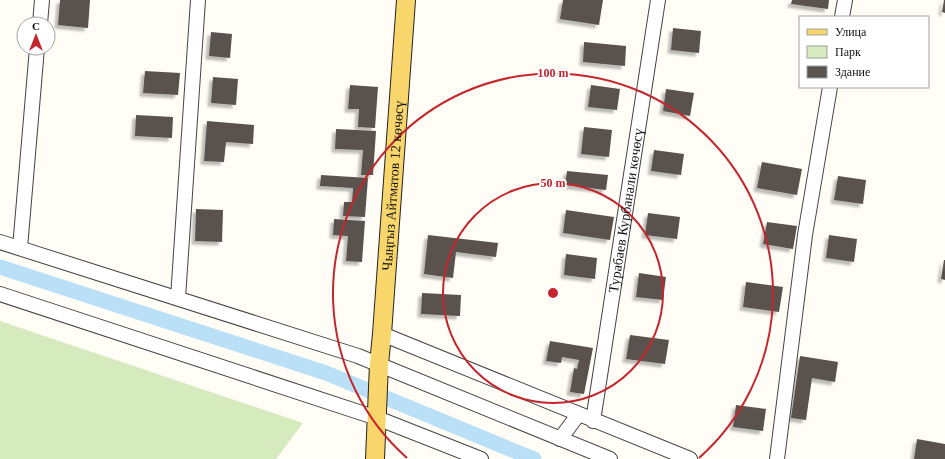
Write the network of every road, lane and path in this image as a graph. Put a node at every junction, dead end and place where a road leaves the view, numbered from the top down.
1 (42, 0) edge
2 (198, 0) edge
3 (406, 0) edge
4 (658, 0) edge
5 (845, 0) edge
6 (41, 16) edge
7 (842, 16) edge
8 (36, 56) edge
9 (830, 88) edge
10 (0, 242) edge
11 (20, 248) junction
12 (0, 294) edge
13 (178, 298) junction
14 (382, 334) junction
15 (378, 368) junction
16 (376, 414) junction
17 (578, 415) junction
18 (593, 421) junction
19 (560, 438) junction
20 (375, 459) edge
21 (481, 459) edge
22 (610, 459) edge
23 (690, 459) edge
24 (777, 459) edge

1 - 6 street
2 - 13 street
3 - 14 main road, Чыңгыз Айтматов 12 көчөсү
4 - 18 street, Турабаев Курбанали көчөсү
5 - 7 street
8 - 11 street
9 - 24 street
10 - 11 street
11 - 13 street
12 - 16 street
13 - 15 street
14 - 15 main road, Чыңгыз Айтматов 12 көчөсү
14 - 17 street
15 - 16 main road, Чыңгыз Айтматов 12 көчөсү
15 - 19 street
16 - 20 main road, Чыңгыз Айтматов 12 көчөсү
16 - 21 street
17 - 18 street
17 - 19 street
18 - 23 street
19 - 22 street

